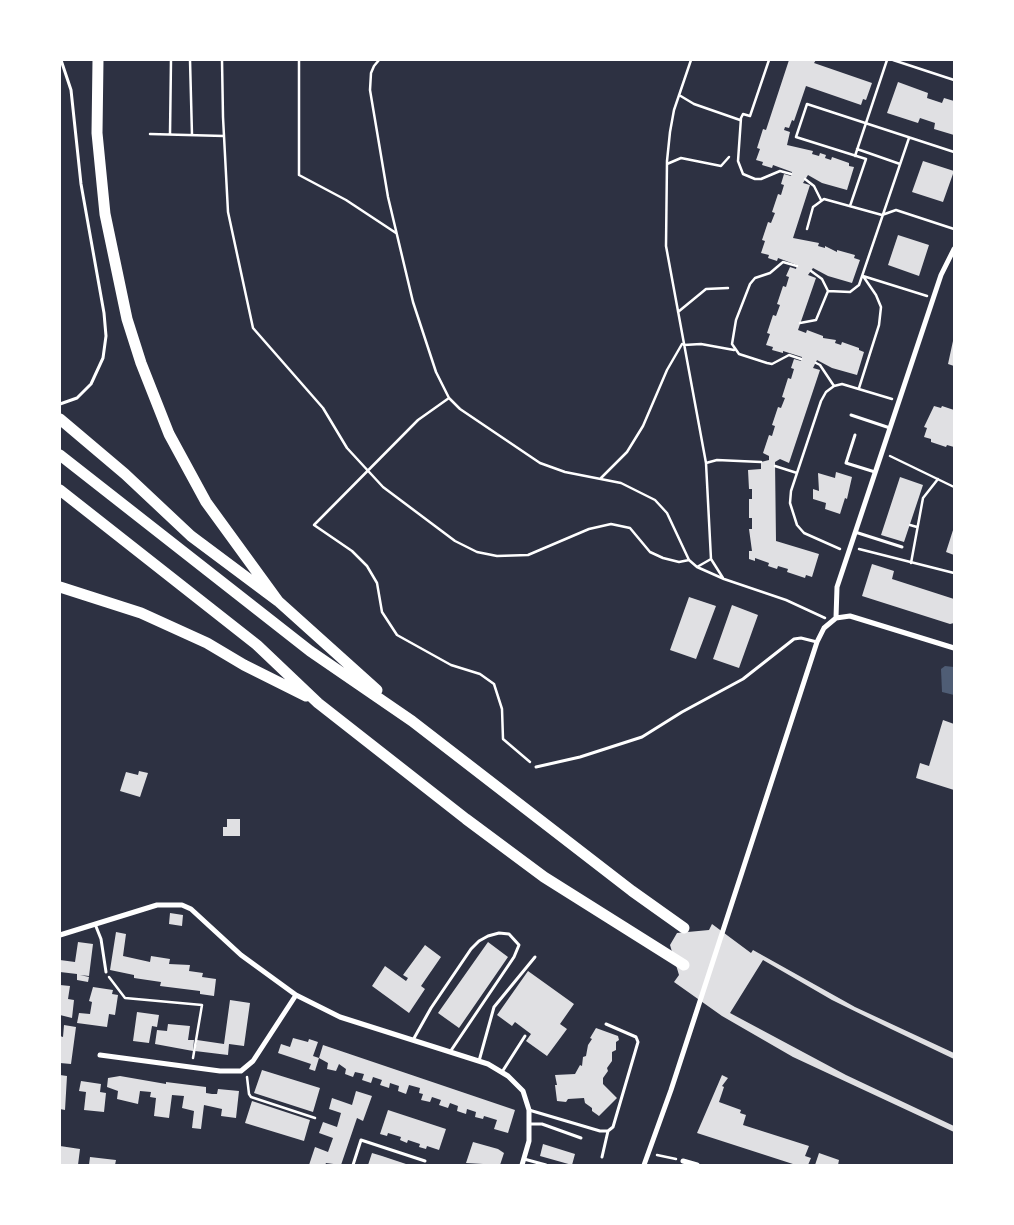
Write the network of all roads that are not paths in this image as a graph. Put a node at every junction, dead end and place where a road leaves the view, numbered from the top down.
1 (61, 60) edge
2 (98, 60) edge
3 (954, 249) edge
4 (60, 404) edge
5 (851, 415) dead end
6 (60, 419) edge
7 (890, 428) junction
8 (855, 435) dead end
9 (60, 455) edge
10 (875, 473) junction
11 (60, 490) edge
12 (855, 532) junction
13 (902, 547) dead end
14 (60, 587) edge
15 (278, 601) junction
16 (836, 618) junction
17 (817, 642) junction
18 (954, 648) edge
19 (318, 703) junction
20 (412, 721) junction
21 (536, 767) road end
22 (94, 924) junction
23 (684, 928) dead end
24 (60, 935) edge
25 (536, 957) dead end
26 (684, 965) dead end
27 (106, 972) road end
28 (296, 995) junction
29 (606, 1024) dead end
30 (525, 1036) dead end
31 (413, 1041) junction
32 (450, 1052) junction
33 (100, 1055) dead end
34 (479, 1062) junction
35 (502, 1073) junction
36 (529, 1110) junction
37 (530, 1124) junction
38 (608, 1131) junction
39 (581, 1138) dead end
40 (602, 1157) dead end
41 (524, 1158) junction
42 (684, 1160) road end
43 (425, 1161) dead end
44 (353, 1165) edge
45 (522, 1165) edge
46 (546, 1165) edge
47 (644, 1165) edge
48 (697, 1165) edge

1 - 4 lane
2 - 15 highway
3 - 7 street
5 - 7 lane
6 - 15 highway
7 - 10 street
8 - 10 lane
9 - 20 highway
10 - 12 street
11 - 19 highway
12 - 13 lane
12 - 16 street
14 - 19 highway
15 - 20 highway
16 - 17 street
16 - 18 street
17 - 21 lane
17 - 47 street
19 - 26 highway
20 - 23 highway
22 - 24 street
22 - 27 lane
22 - 28 street
25 - 34 lane
28 - 31 street
28 - 33 street
29 - 38 lane
30 - 35 lane
31 - 32 street
31 - 32 lane
32 - 34 street
34 - 35 street
35 - 36 street
36 - 37 street
36 - 38 lane
37 - 39 lane
37 - 41 street
38 - 40 lane
41 - 45 street
41 - 46 lane
42 - 48 street
43 - 44 lane

